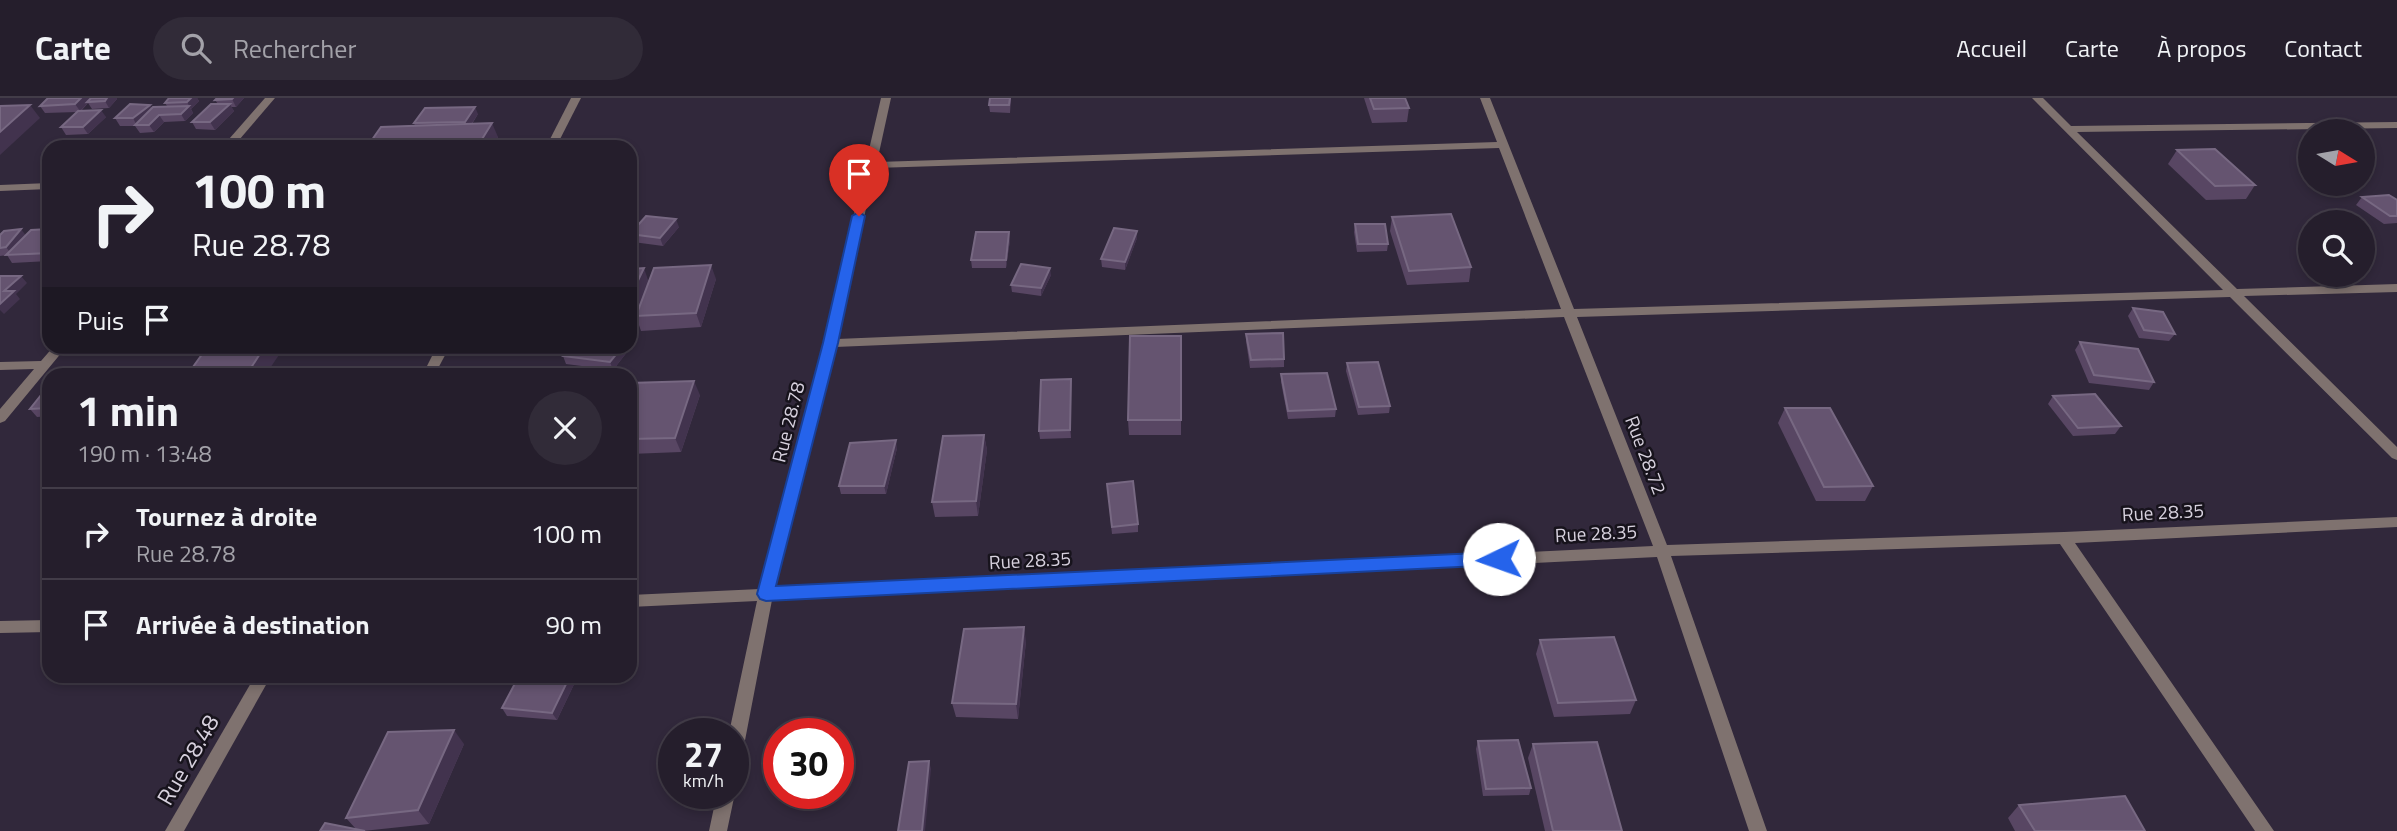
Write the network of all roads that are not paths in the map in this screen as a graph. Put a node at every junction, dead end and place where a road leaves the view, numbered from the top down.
1 (270, 98) edge
2 (576, 98) edge
3 (886, 98) edge
4 (1485, 98) edge
5 (2037, 98) edge
6 (2397, 125) edge
7 (2070, 129) junction
8 (233, 140) edge
9 (555, 140) edge
10 (1504, 145) junction
11 (870, 165) junction
12 (42, 186) edge
13 (0, 188) edge
14 (2397, 288) edge
15 (2235, 294) junction
16 (1570, 313) junction
17 (830, 343) junction
18 (55, 354) edge
19 (46, 365) junction
20 (0, 366) edge
21 (43, 368) edge
22 (42, 370) edge
23 (0, 418) edge
24 (2397, 455) edge
25 (2397, 522) edge
26 (2064, 538) junction
27 (1662, 551) junction
28 (766, 594) junction
29 (637, 601) edge
30 (42, 626) edge
31 (0, 627) edge
32 (259, 683) edge
33 (741, 718) edge
34 (723, 809) edge
35 (174, 831) edge
36 (718, 831) edge
37 (1758, 831) edge
38 (2265, 831) edge

1 - 8 street
2 - 9 street
3 - 11 street, Rue 28.78
4 - 10 street, Rue 28.72
5 - 7 street
6 - 7 street
7 - 15 street
10 - 11 street
10 - 16 street, Rue 28.72
11 - 17 street, Rue 28.78
12 - 13 street
14 - 15 street
15 - 16 street
15 - 24 street
16 - 17 street
16 - 27 street, Rue 28.72
17 - 28 street, Rue 28.78
18 - 19 street
19 - 20 street
19 - 21 street
22 - 23 street
25 - 26 street, Rue 28.35
26 - 27 street, Rue 28.35
26 - 38 street
27 - 28 street, Rue 28.35
27 - 37 street, Rue 28.72
28 - 29 street, Rue 28.35
28 - 33 street, Rue 28.78
30 - 31 street
32 - 35 street, Rue 28.48
34 - 36 street

